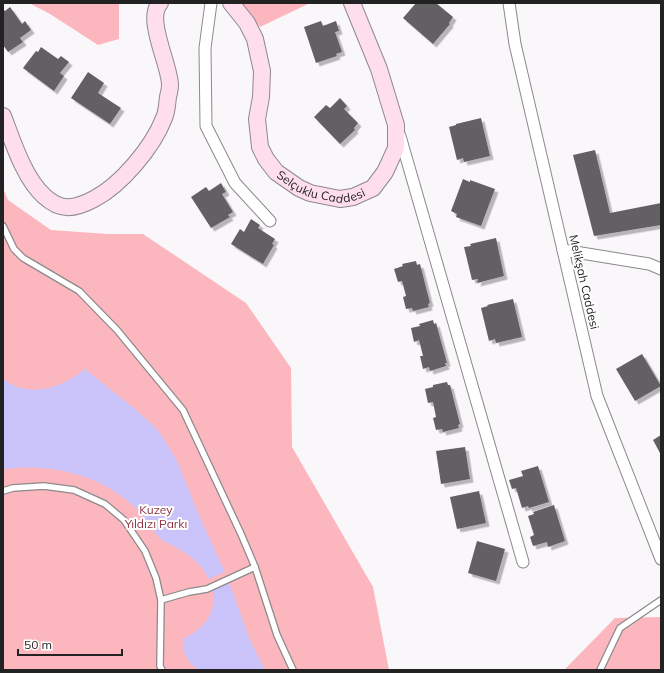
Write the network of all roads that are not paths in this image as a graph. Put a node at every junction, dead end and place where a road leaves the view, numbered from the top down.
1 (160, 3) edge
2 (211, 3) edge
3 (231, 3) edge
4 (352, 3) edge
5 (509, 3) edge
6 (3, 116) edge
7 (396, 125) junction
8 (270, 221) dead end
9 (3, 226) edge
10 (563, 250) junction
11 (661, 269) edge
12 (3, 491) edge
13 (661, 559) edge
14 (522, 562) dead end
15 (255, 567) junction
16 (161, 600) junction
17 (661, 600) edge
18 (162, 670) edge
19 (293, 670) edge
20 (600, 670) edge

1 - 6 street
2 - 8 street
3 - 7 street, Selçuklu Caddesi
4 - 7 street, Selçuklu Caddesi
5 - 10 street, Melikşah Caddesi
7 - 14 street
9 - 15 lane
10 - 11 street
10 - 13 street, Melikşah Caddesi
12 - 16 lane
15 - 16 lane
15 - 19 lane
16 - 18 lane
17 - 20 lane

